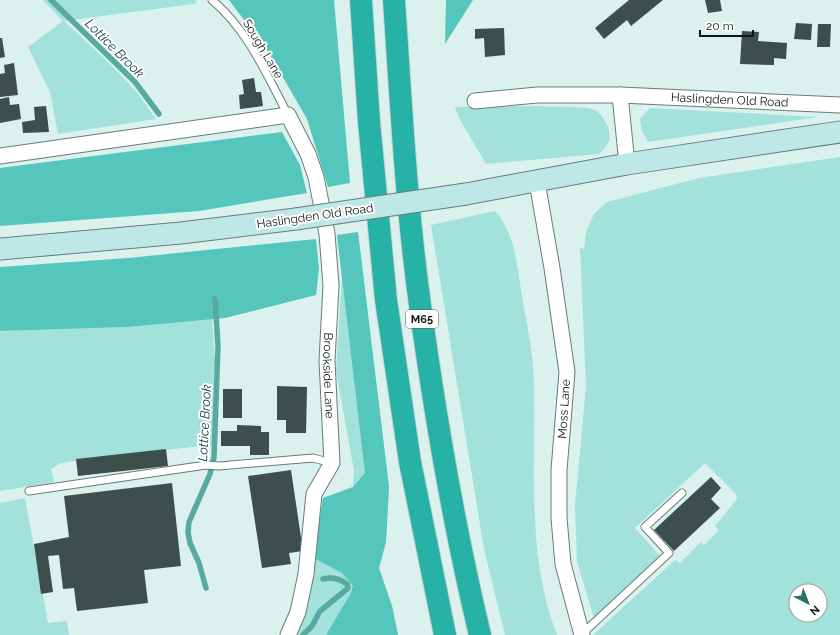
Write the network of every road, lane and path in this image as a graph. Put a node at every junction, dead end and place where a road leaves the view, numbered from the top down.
1 (212, 0) edge
2 (361, 0) edge
3 (394, 0) edge
4 (620, 95) junction
5 (475, 101) dead end
6 (840, 105) edge
7 (288, 115) junction
8 (840, 132) edge
9 (0, 156) edge
10 (627, 164) junction
11 (537, 182) junction
12 (0, 249) edge
13 (332, 463) junction
14 (29, 491) dead end
15 (682, 492) dead end
16 (582, 634) edge
17 (288, 635) edge
18 (445, 635) edge
19 (480, 635) edge

1 - 7 lane, Sough Lane
2 - 18 highway, M65
3 - 19 highway, M65
4 - 5 street, Haslingden Old Road
4 - 6 street, Haslingden Old Road
4 - 10 street
7 - 9 street
7 - 13 street, Brookside Lane
8 - 10 main road, Haslingden Old Road
10 - 11 main road, Haslingden Old Road
11 - 12 main road, Haslingden Old Road, bridge
11 - 16 street, Moss Lane
13 - 14 lane
13 - 17 street
15 - 16 lane

